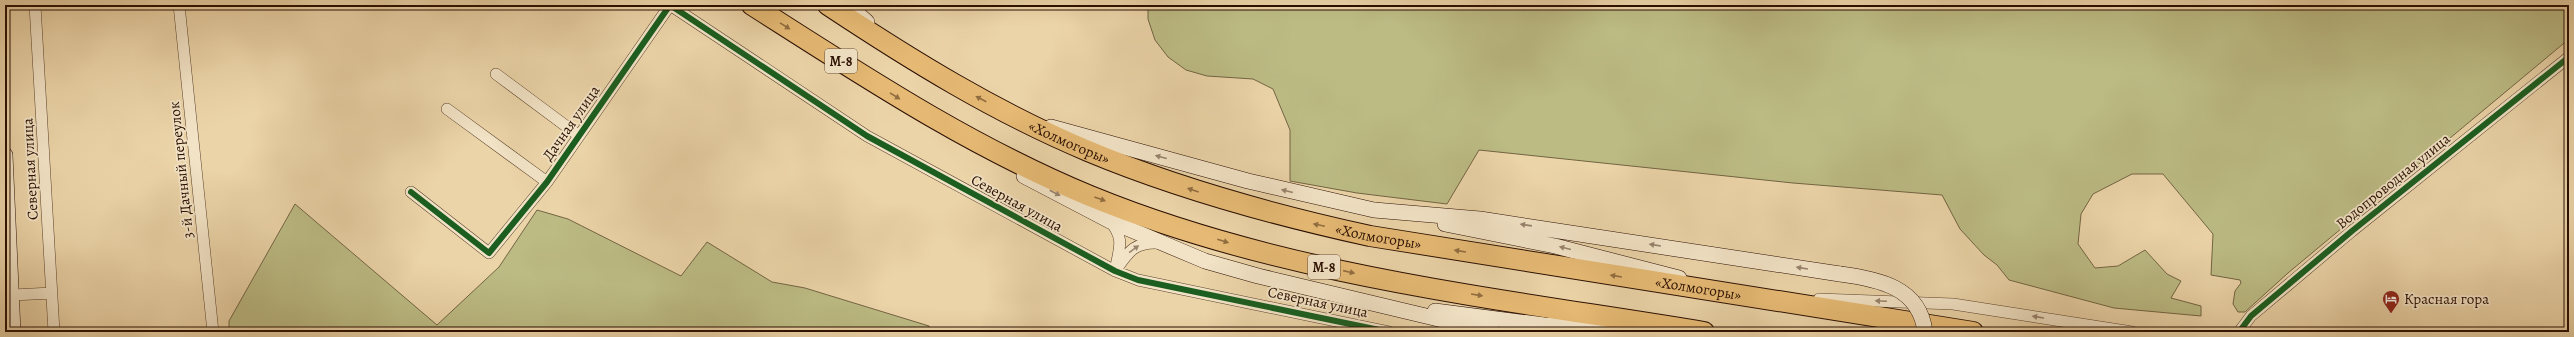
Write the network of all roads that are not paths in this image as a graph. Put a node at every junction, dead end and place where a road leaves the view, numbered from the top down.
1 (35, 5) edge
2 (179, 5) edge
3 (670, 5) edge
4 (752, 5) edge
5 (828, 5) edge
6 (848, 5) edge
7 (907, 57) junction
8 (2569, 57) edge
9 (496, 74) dead end
10 (447, 109) dead end
11 (1016, 117) junction
12 (578, 136) junction
13 (963, 136) junction
14 (5, 155) edge
15 (547, 182) junction
16 (411, 192) dead end
17 (1374, 210) junction
18 (1110, 221) junction
19 (1161, 243) junction
20 (1115, 271) junction
21 (52, 293) junction
22 (1724, 293) junction
23 (13, 295) junction
24 (1751, 297) junction
25 (1369, 302) junction
26 (13, 332) edge
27 (54, 332) edge
28 (213, 332) edge
29 (1389, 332) edge
30 (1493, 332) edge
31 (1663, 332) edge
32 (1704, 332) edge
33 (1925, 332) edge
34 (1973, 332) edge
35 (2132, 332) edge
36 (2239, 332) edge

1 - 21 street, Северная улица
2 - 28 street, 3-й Дачный переулок
3 - 12 street, Дачная улица
3 - 20 street, Северная улица
4 -> 13 highway, М-8
5 - 7 highway, «Холмогоры» / М-8
6 - 7 main road
11 -> 7 highway, «Холмогоры» / М-8
8 - 36 street, Водопроводная улица
9 - 12 street
10 - 15 street
17 -> 11 main road
22 -> 11 highway, «Холмогоры» / М-8
12 - 15 street, Дачная улица
13 -> 18 main road
13 -> 32 highway, М-8
14 - 23 main road
15 - 16 street, Дачная улица
22 -> 17 main road
33 -> 17 main road, bridge
18 - 19 main road
18 - 20 street
20 -> 19 street
19 - 25 main road
20 - 29 street, Северная улица
21 - 23 street
21 - 27 street, Северная улица
22 - 24 highway, «Холмогоры» / М-8
23 - 26 main road
24 - 34 highway, «Холмогоры» / М-8
35 -> 24 street
25 - 30 main road
25 - 31 main road

